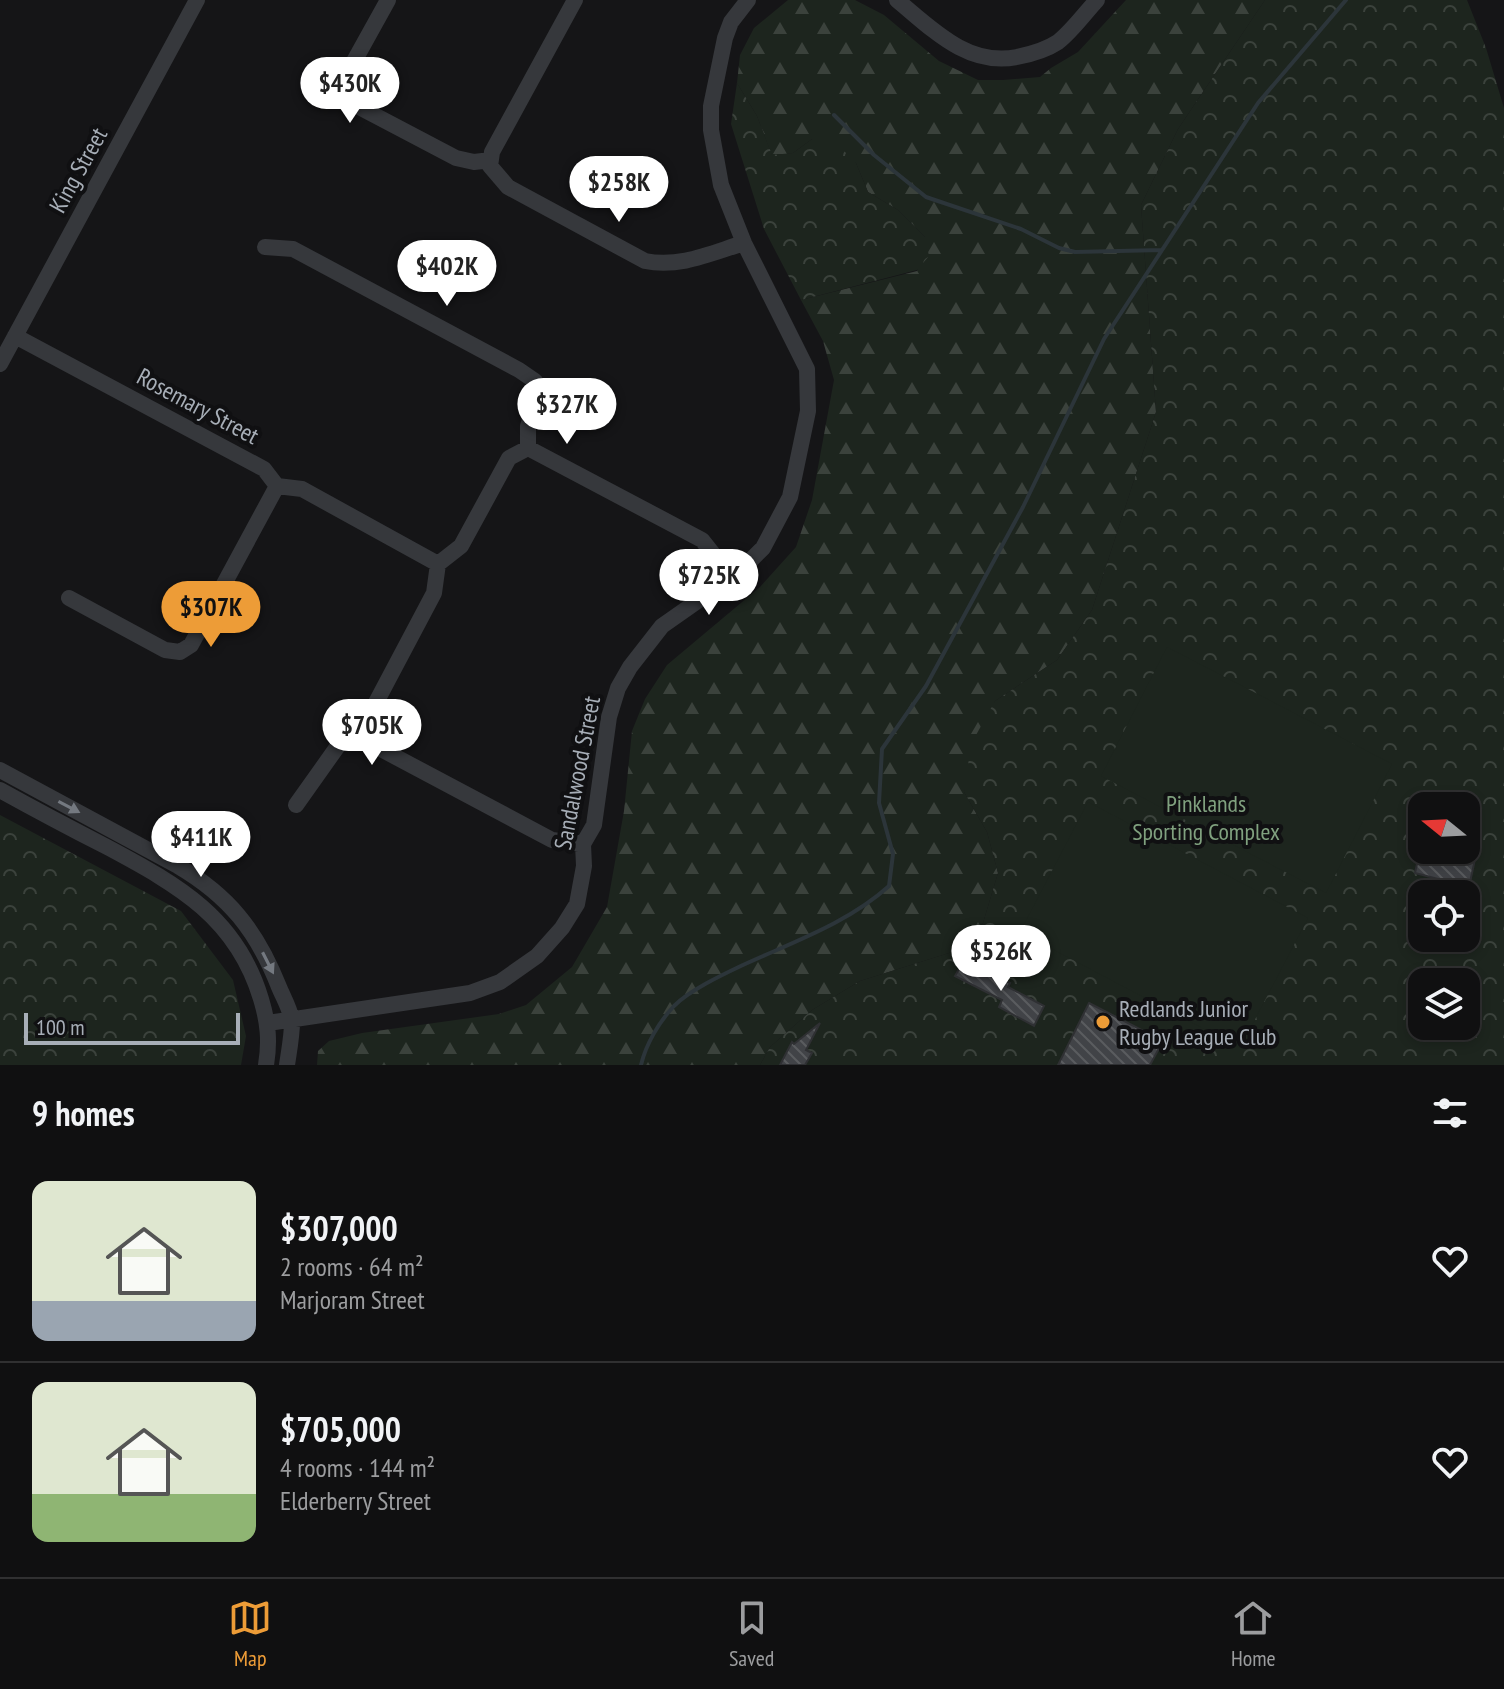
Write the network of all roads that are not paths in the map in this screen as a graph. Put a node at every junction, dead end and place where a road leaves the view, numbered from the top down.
1 (197, 0) edge
2 (388, 0) edge
3 (575, 0) edge
4 (748, 0) edge
5 (897, 0) edge
6 (1097, 0) edge
7 (491, 160) junction
8 (744, 243) junction
9 (265, 247) dead end
10 (15, 336) junction
11 (0, 364) edge
12 (528, 448) junction
13 (277, 486) junction
14 (438, 564) junction
15 (725, 569) junction
16 (69, 598) dead end
17 (367, 734) junction
18 (0, 770) edge
19 (0, 790) edge
20 (296, 805) dead end
21 (583, 844) junction
22 (292, 1019) junction
23 (268, 1023) junction
24 (266, 1065) edge
25 (287, 1065) edge

1 - 10 street, King Street
2 - 7 street
3 - 7 street
4 - 8 street, Sandalwood Street
5 - 6 street
7 - 8 street
8 - 15 street, Sandalwood Street
9 - 12 street
10 - 11 street, King Street
10 - 13 street, Rosemary Street
12 - 14 street
12 - 15 street
13 - 14 street, Rosemary Street
13 - 16 street
14 - 17 street
15 - 21 street, Sandalwood Street
17 - 20 street
17 - 21 street
18 -> 22 street
19 - 23 street
21 - 22 street, Sandalwood Street
22 - 23 street, Sandalwood Street
22 - 25 street
23 - 24 street

